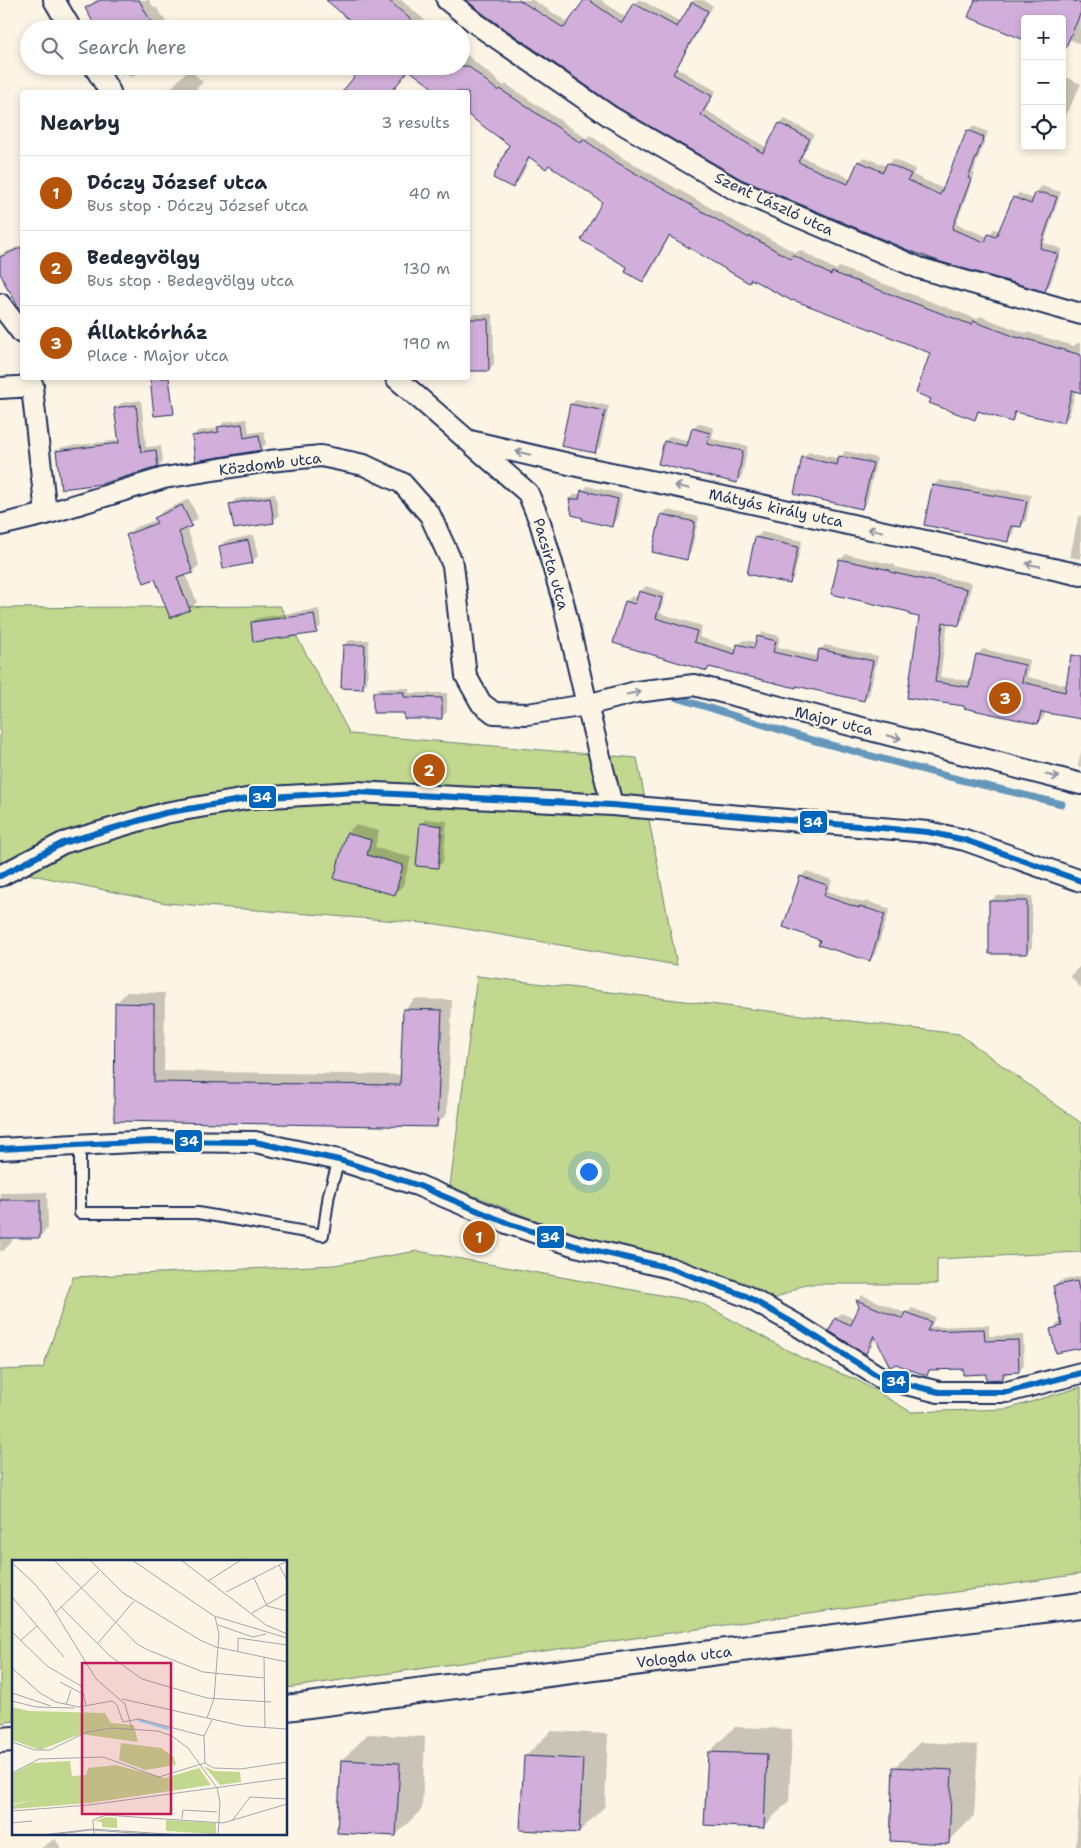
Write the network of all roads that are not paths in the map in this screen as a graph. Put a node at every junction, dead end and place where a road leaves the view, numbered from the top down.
1 (54, 0) edge
2 (447, 0) edge
3 (66, 20) edge
4 (100, 75) edge
5 (109, 90) edge
6 (0, 304) edge
7 (1081, 314) edge
8 (20, 330) edge
9 (398, 380) edge
10 (32, 382) edge
11 (0, 388) edge
12 (470, 441) junction
13 (46, 514) junction
14 (0, 524) edge
15 (1081, 575) edge
16 (587, 705) junction
17 (1081, 784) edge
18 (612, 805) junction
19 (0, 876) edge
20 (1081, 881) edge
21 (80, 1145) junction
22 (0, 1149) edge
23 (339, 1160) junction
24 (1081, 1373) edge
25 (1081, 1605) edge
26 (288, 1708) edge

1 - 3 street
2 - 7 street, Szent László utca
4 - 5 street
6 - 8 street
9 - 12 street, Pacsirta utca
10 - 11 street
10 - 13 street
15 -> 12 street, Mátyás király utca
12 - 16 street, Pacsirta utca
13 - 14 street, Közdomb utca
13 - 16 street, Közdomb utca
16 -> 17 street, Major utca
16 - 18 street, Pacsirta utca
18 - 19 street
18 - 20 street
21 - 22 street
21 - 23 street
21 - 23 lane
23 - 24 street
25 - 26 street, Vologda utca

